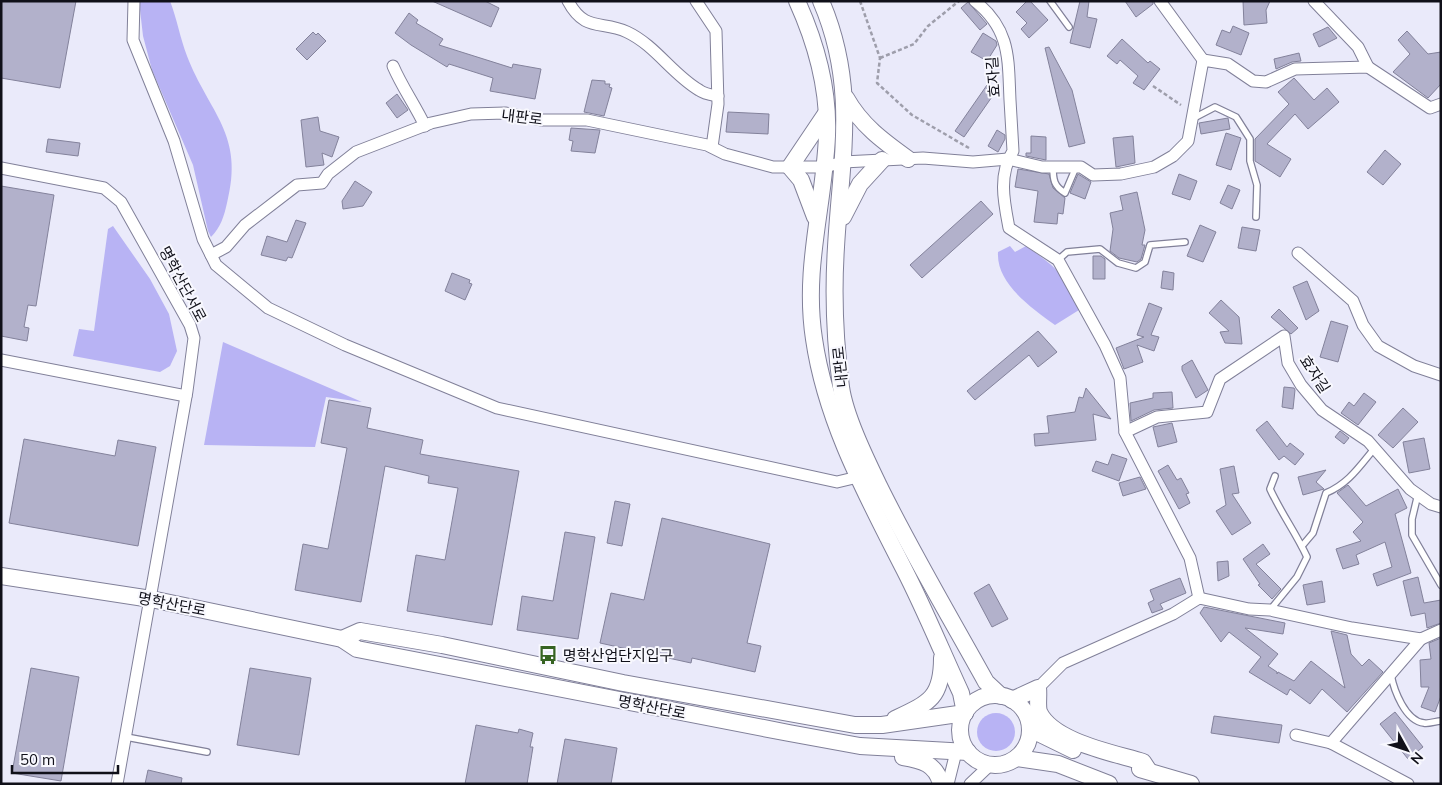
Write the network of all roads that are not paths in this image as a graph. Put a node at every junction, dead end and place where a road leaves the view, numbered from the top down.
1 (134, 1) edge
2 (568, 1) edge
3 (696, 1) edge
4 (797, 1) edge
5 (975, 1) edge
6 (1050, 1) edge
7 (1160, 1) edge
8 (1314, 1) edge
9 (821, 2) edge
10 (1069, 28) dead end
11 (1203, 60) junction
12 (393, 66) dead end
13 (1368, 67) junction
14 (718, 96) junction
15 (845, 97) junction
16 (1441, 104) edge
17 (825, 115) junction
18 (1192, 116) junction
19 (425, 126) junction
20 (712, 147) junction
21 (908, 159) junction
22 (1008, 159) junction
23 (882, 160) junction
24 (844, 162) junction
25 (790, 167) junction
26 (825, 167) junction
27 (1054, 167) junction
28 (1076, 167) junction
29 (1, 168) edge
30 (1256, 216) dead end
31 (816, 219) junction
32 (838, 228) junction
33 (1185, 242) dead end
34 (1298, 253) dead end
35 (211, 255) junction
36 (1058, 260) junction
37 (1, 360) edge
38 (1441, 375) edge
39 (186, 396) junction
40 (1124, 432) junction
41 (1374, 449) junction
42 (1274, 476) dead end
43 (858, 477) junction
44 (1418, 494) junction
45 (1441, 507) edge
46 (1302, 546) junction
47 (1, 576) edge
48 (1441, 585) edge
49 (1199, 598) junction
50 (151, 599) junction
51 (1270, 610) junction
52 (1441, 630) edge
53 (342, 639) junction
54 (1421, 639) junction
55 (942, 650) junction
56 (1391, 672) junction
57 (1038, 688) junction
58 (1006, 698) junction
59 (965, 713) junction
60 (1441, 721) edge
61 (882, 725) junction
62 (1030, 728) junction
63 (1296, 735) dead end
64 (126, 737) junction
65 (1331, 743) junction
66 (863, 746) junction
67 (962, 749) junction
68 (207, 752) dead end
69 (1017, 758) junction
70 (990, 765) junction
71 (1149, 771) junction
72 (117, 784) edge
73 (941, 784) edge
74 (948, 784) edge
75 (970, 784) edge
76 (1110, 784) edge
77 (1191, 784) edge
78 (1408, 784) edge

1 - 35 street
2 - 14 street
3 - 14 street
4 - 17 street, 내판로
5 - 22 street, 효자길
6 - 10 lane
7 - 11 street
8 - 13 street
9 - 15 street, 내판로
11 - 13 street
11 - 18 street
12 - 19 street
13 - 16 street
14 - 20 street
15 - 21 street
15 - 24 street, 내판로
17 - 25 street
17 - 26 street, 내판로
18 - 28 street
18 - 30 lane
19 - 20 street, 내판로
19 - 35 street, 내판로
20 - 25 street, 내판로
21 - 22 street
21 - 23 street
22 - 27 street
22 - 36 street, 효자길
23 - 24 street
23 - 32 street
24 - 26 street
24 - 32 street, 내판로
25 - 26 street, 내판로
25 - 31 street
26 - 31 street, 내판로
27 - 28 street
27 - 28 lane
29 - 39 street, 명학산단서로
31 - 43 street, 내판로
32 - 58 street, 내판로
33 - 36 lane
34 - 38 street
35 - 43 street
36 - 40 street, 효자길
37 - 39 street
39 - 50 street, 명학산단서로
40 - 41 street, 효자길
40 - 49 street, 효자길
41 - 44 street, 효자길
41 - 46 lane
42 - 46 lane
43 - 55 street, 내판로
44 - 45 street, 효자길
44 - 48 lane
46 - 51 lane
47 - 50 street, 명학산단로
49 - 51 street
49 - 57 street
50 - 53 street, 명학산단로
50 - 64 street, 명학산단서로
51 - 54 street
52 - 54 street
53 - 61 street, 명학산단로
53 - 66 street, 명학산단로
54 - 56 street
55 - 59 street, 내판로
55 - 61 street
56 - 60 lane
56 - 65 street
57 - 58 street
57 - 71 street
58 - 59 street
58 - 62 street
59 - 61 street, 명학산단로
59 - 67 street
62 - 69 street
62 - 71 street
63 - 65 street
64 - 68 lane
64 - 72 street, 명학산단서로
65 - 78 street
66 - 67 street, 명학산단로
66 - 73 street
67 - 70 street
67 - 74 street
69 - 70 street
69 - 76 street
70 - 75 street
71 - 77 street

